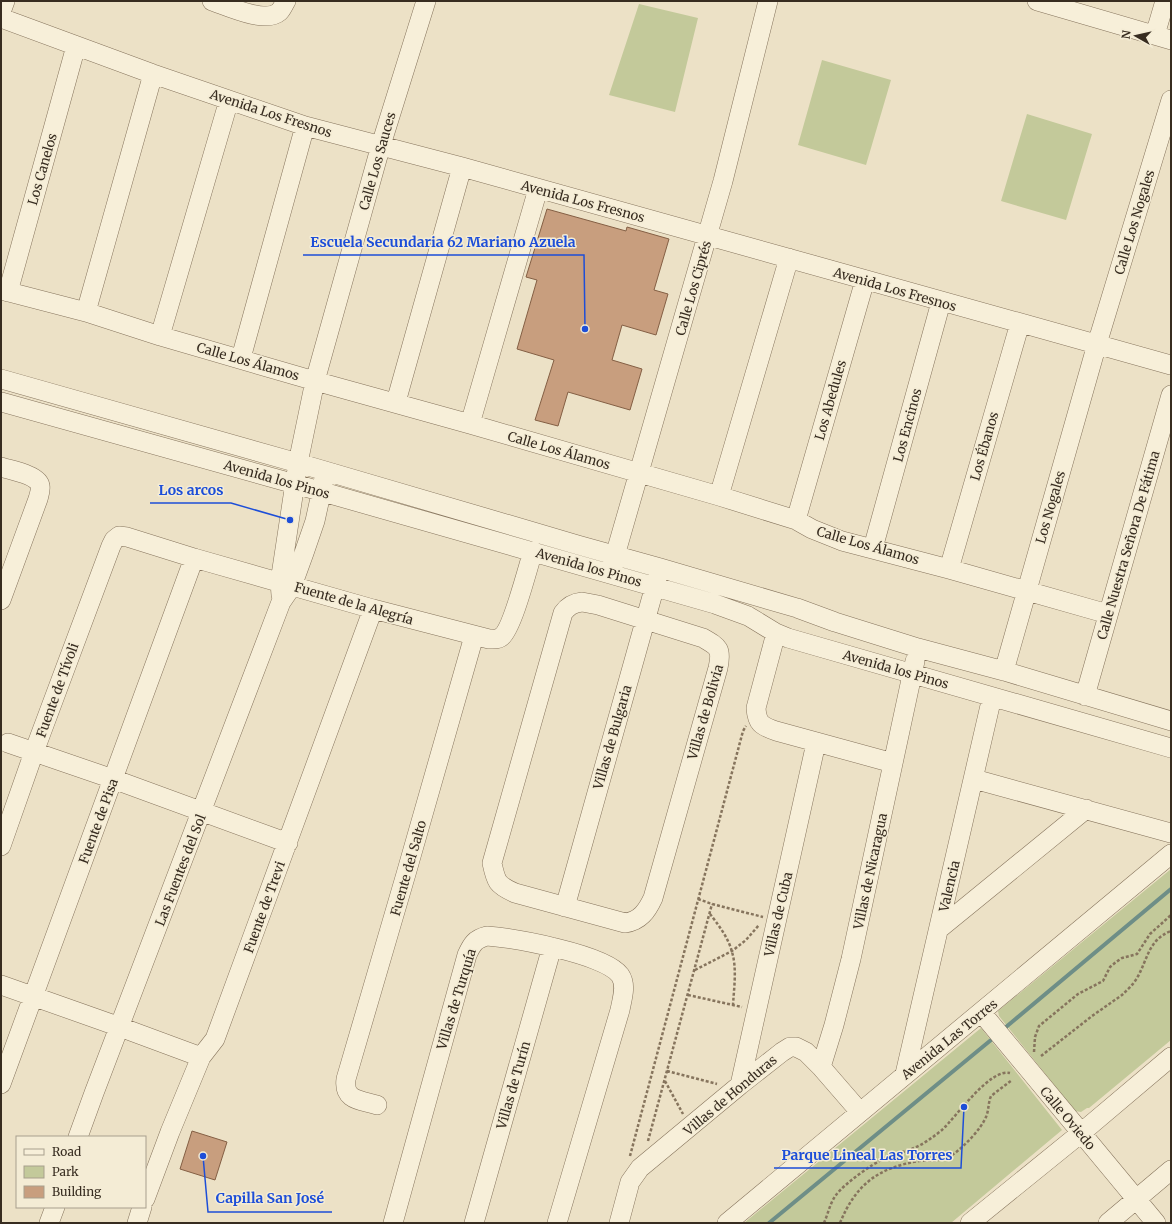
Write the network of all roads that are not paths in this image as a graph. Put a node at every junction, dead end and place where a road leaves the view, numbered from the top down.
1 (4, 1) edge
2 (212, 1) edge
3 (286, 1) edge
4 (426, 1) edge
5 (768, 1) edge
6 (1037, 1) edge
7 (1165, 1) edge
8 (1080, 7) edge
9 (1, 12) edge
10 (1, 18) edge
11 (1163, 37) edge
12 (76, 46) junction
13 (153, 74) junction
14 (229, 100) junction
15 (1171, 100) edge
16 (305, 126) junction
17 (381, 145) junction
18 (462, 167) junction
19 (538, 189) junction
20 (708, 236) junction
21 (788, 258) junction
22 (864, 280) junction
23 (4, 291) edge
24 (941, 302) junction
25 (86, 312) junction
26 (1020, 323) junction
27 (160, 336) junction
28 (1097, 344) junction
29 (241, 358) junction
30 (1171, 365) edge
31 (1, 379) edge
32 (315, 381) junction
33 (1171, 395) edge
34 (1, 402) edge
35 (396, 402) junction
36 (99, 407) junction
37 (470, 424) junction
38 (92, 428) junction
39 (298, 463) junction
40 (1, 467) edge
41 (326, 471) junction
42 (639, 473) junction
43 (295, 484) junction
44 (321, 491) junction
45 (718, 496) junction
46 (796, 520) junction
47 (119, 536) joint
48 (873, 548) junction
49 (533, 551) junction
50 (615, 555) junction
51 (194, 558) junction
52 (660, 568) junction
53 (949, 569) junction
54 (610, 574) junction
55 (286, 584) junction
56 (655, 587) junction
57 (1027, 591) junction
58 (1, 600) edge
59 (373, 609) junction
60 (1108, 614) junction
61 (646, 619) junction
62 (776, 633) junction
63 (474, 636) junction
64 (918, 648) junction
65 (1004, 671) junction
66 (912, 673) junction
67 (1085, 696) junction
68 (992, 698) junction
69 (1171, 720) edge
70 (8, 743) dead end
71 (816, 743) junction
72 (1171, 748) edge
73 (34, 752) junction
74 (893, 763) junction
75 (113, 779) junction
76 (974, 779) junction
77 (1086, 809) junction
78 (202, 812) junction
79 (1171, 832) edge
80 (288, 843) junction
81 (1, 846) edge
82 (1171, 854) edge
83 (565, 907) junction
84 (939, 929) junction
85 (552, 947) junction
86 (1, 985) edge
87 (34, 996) junction
88 (981, 1012) junction
89 (120, 1027) junction
90 (201, 1057) junction
91 (1171, 1057) edge
92 (821, 1067) junction
93 (905, 1074) junction
94 (1, 1084) edge
95 (737, 1087) junction
96 (377, 1105) dead end
97 (860, 1112) junction
98 (1081, 1133) junction
99 (78, 1136) edge
100 (1171, 1170) edge
101 (146, 1197) edge
102 (1136, 1199) junction
103 (55, 1208) edge
104 (142, 1208) edge
105 (49, 1223) edge
106 (137, 1223) edge
107 (393, 1223) edge
108 (474, 1223) edge
109 (557, 1223) edge
110 (619, 1223) edge
111 (727, 1223) edge
112 (970, 1223) edge
113 (1108, 1223) edge
114 (1156, 1223) edge

1 - 9 street
2 - 3 street
4 - 17 street, Calle Los Sauces
5 - 20 street, Calle Los Ciprés
6 - 8 street
7 - 11 street
8 - 11 street
10 - 12 street, Avenida Los Fresnos
12 - 13 street, Avenida Los Fresnos
12 - 23 street, Los Canelos
13 - 14 street, Avenida Los Fresnos
13 - 25 street
14 - 16 street, Avenida Los Fresnos
14 - 27 street
15 - 28 street, Calle Los Nogales
16 - 17 street, Avenida Los Fresnos
16 - 29 street
17 - 18 street, Avenida Los Fresnos
17 - 32 street, Calle Los Sauces
18 - 19 street, Avenida Los Fresnos
18 - 35 street
19 - 20 street, Avenida Los Fresnos
19 - 37 street
20 - 21 street, Avenida Los Fresnos
20 - 42 street, Calle Los Ciprés
21 - 22 street, Avenida Los Fresnos
21 - 45 street
22 - 24 street, Avenida Los Fresnos
22 - 46 street, Los Abedules
23 - 25 street, Calle Los Álamos
24 - 26 street, Avenida Los Fresnos
24 - 48 street, Los Encinos
25 - 27 street, Calle Los Álamos
26 - 28 street, Avenida Los Fresnos
26 - 53 street, Los Ébanos
27 - 29 street, Calle Los Álamos
28 - 30 street, Avenida Los Fresnos
28 - 57 street, Los Nogales
29 - 32 street, Calle Los Álamos
31 - 36 street, Avenida los Pinos
32 - 35 street, Calle Los Álamos
32 - 39 street, Calle Los Sauces
33 - 60 street, Calle Nuestra Señora De Fátima
34 - 38 street, Avenida los Pinos
35 - 37 street, Calle Los Álamos
36 - 38 street
36 - 39 street, Avenida los Pinos
37 - 42 street, Calle Los Álamos
38 - 43 street, Avenida los Pinos
39 - 41 street, Avenida los Pinos
39 - 43 street, Calle Los Sauces
40 - 58 street
41 - 44 street, Las Fuentes del Sol
41 - 50 street, Avenida los Pinos
42 - 45 street, Calle Los Álamos
42 - 50 street, Calle Los Ciprés
43 - 44 street, Avenida los Pinos
43 - 55 street, Las Fuentes del Sol
44 - 49 street, Avenida los Pinos
44 - 55 street, Las Fuentes del Sol
45 - 46 street, Calle Los Álamos
46 - 48 street, Calle Los Álamos
47 - 51 street, Fuente de la Alegría
47 - 73 street, Fuente de Tívoli
48 - 53 street, Calle Los Álamos
49 - 54 street, Avenida los Pinos
49 - 63 street, Fuente de la Alegría
50 - 52 street, Avenida los Pinos
50 - 54 street, Calle Los Ciprés
51 - 55 street, Fuente de la Alegría
51 - 75 street, Fuente de Pisa
52 - 56 street, Villas de Bulgaria
52 - 64 street, Avenida los Pinos
53 - 57 street, Calle Los Álamos
54 - 56 street, Avenida los Pinos
55 - 59 street, Fuente de la Alegría
55 - 78 street, Las Fuentes del Sol
56 - 61 street, Villas de Bulgaria
56 - 62 street, Avenida los Pinos
57 - 60 street, Calle Los Álamos
57 - 65 street, Los Nogales
59 - 63 street, Fuente de la Alegría
59 - 80 street, Fuente de Trevi
60 - 67 street, Calle Nuestra Señora De Fátima
61 - 83 street, Villas de Bulgaria
61 - 83 street, Villas de Bolivia
61 - 83 street, Villas de Bolivia
62 - 66 street, Avenida los Pinos
62 - 71 street
63 - 96 street, Fuente del Salto
64 - 65 street, Avenida los Pinos
64 - 66 street, Villas de Nicaragua
65 - 67 street, Avenida los Pinos
66 - 68 street, Avenida los Pinos
66 - 74 street, Villas de Nicaragua
67 - 69 street, Avenida los Pinos
68 - 72 street, Avenida los Pinos
68 - 76 street, Valencia
70 - 73 street
71 - 74 street
71 - 95 street, Villas de Cuba
73 - 75 street
73 - 81 street, Fuente de Tívoli
74 - 92 street, Villas de Nicaragua
75 - 78 street
75 - 87 street, Fuente de Pisa
76 - 77 street
76 - 84 street, Valencia
77 - 79 street
77 - 84 street
78 - 80 street
78 - 89 street, Las Fuentes del Sol
80 - 90 street, Fuente de Trevi
82 - 88 street, Avenida Las Torres
84 - 93 street, Valencia
85 - 107 street, Villas de Turquía
85 - 108 street, Villas de Turín
85 - 109 street, Villas de Turquía
86 - 87 street
87 - 89 street
87 - 94 street, Fuente de Pisa
88 - 93 street, Avenida Las Torres
88 - 98 street, Calle Oviedo
89 - 90 street
89 - 99 street, Las Fuentes del Sol
90 - 101 street, Fuente de Trevi
91 - 98 street
92 - 95 street, Villas de Honduras
92 - 97 street, Villas de Honduras
93 - 97 street, Avenida Las Torres
95 - 110 street, Villas de Honduras
97 - 111 street, Avenida Las Torres
98 - 102 street, Calle Oviedo
98 - 112 street
100 - 102 street
102 - 113 street
102 - 114 street, Calle Oviedo
103 - 105 street
104 - 106 street

